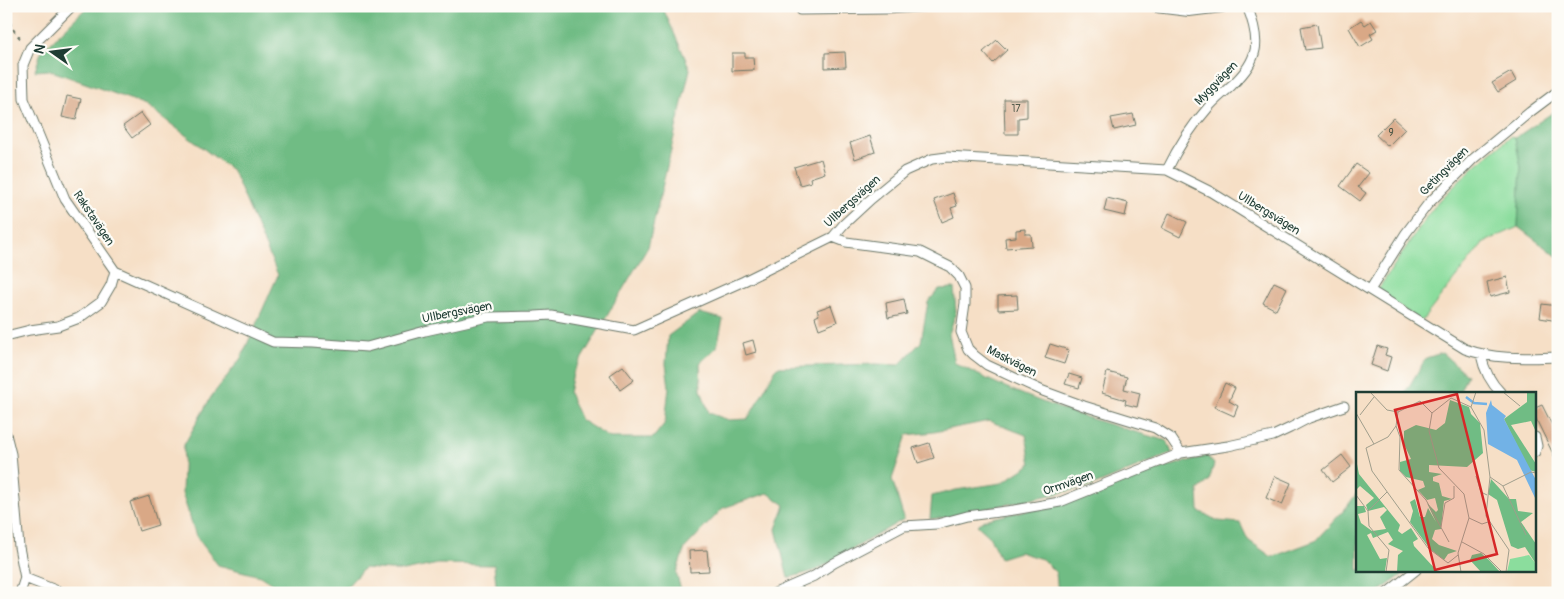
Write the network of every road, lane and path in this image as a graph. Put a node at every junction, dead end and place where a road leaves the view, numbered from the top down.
1 (10, 6) edge
2 (72, 6) edge
3 (932, 6) edge
4 (1156, 6) edge
5 (1222, 6) edge
6 (1247, 6) edge
7 (800, 10) dead end
8 (30, 48) junction
9 (1558, 91) edge
10 (1167, 170) junction
11 (833, 237) junction
12 (115, 271) junction
13 (1370, 290) junction
14 (6, 336) edge
15 (1481, 355) junction
16 (1558, 357) edge
17 (1500, 392) edge
18 (1344, 406) dead end
19 (6, 434) edge
20 (1181, 453) junction
21 (1413, 572) edge
22 (25, 578) junction
23 (20, 593) edge
24 (63, 593) edge
25 (775, 593) edge
26 (1387, 593) edge

1 - 8 path
2 - 8 street, Rakstavägen
3 - 7 street
4 - 5 street
6 - 10 street, Myggvägen
8 - 12 street, Rakstavägen
9 - 13 street, Getingvägen
10 - 11 street, Ullbergsvägen
10 - 13 street, Ullbergsvägen
11 - 12 street, Ullbergsvägen
11 - 20 street, Maskvägen
12 - 14 street
13 - 15 street, Ullbergsvägen
15 - 16 street, Ullbergsvägen
15 - 17 street
18 - 20 street, Ormvägen
19 - 22 street
20 - 25 street, Ormvägen
21 - 26 street
22 - 23 street
22 - 24 street

